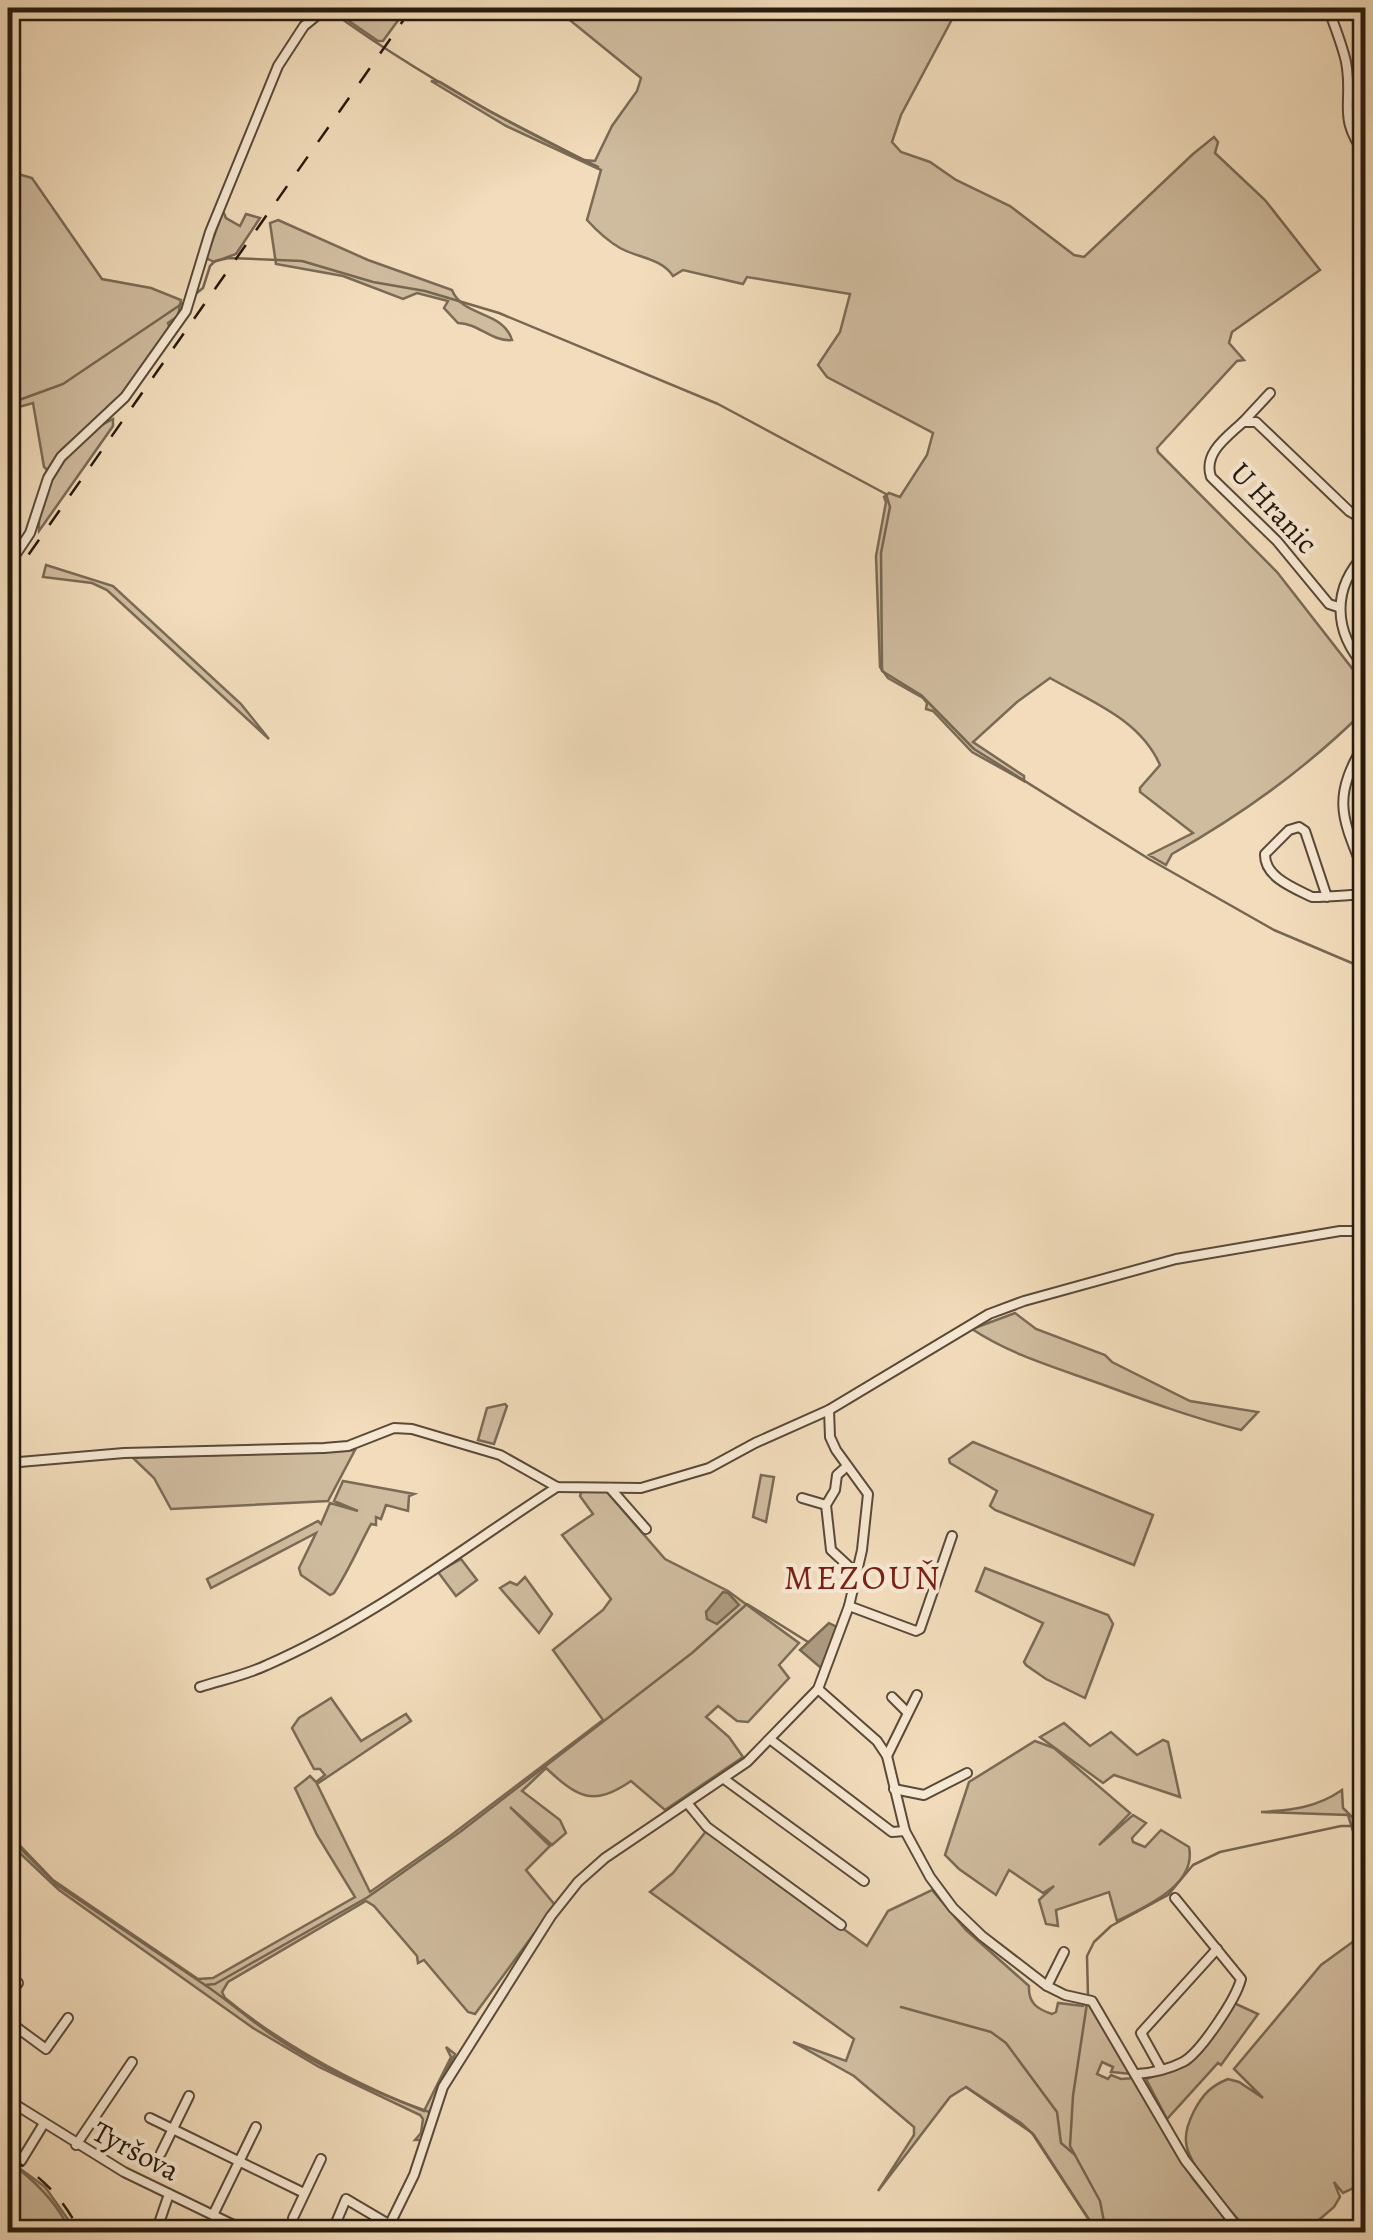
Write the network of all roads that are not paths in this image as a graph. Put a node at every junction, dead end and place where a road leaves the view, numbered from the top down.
1 (326, 8) edge
2 (1328, 8) edge
3 (1366, 155) edge
4 (1270, 393) dead end
5 (1243, 422) junction
6 (1366, 522) edge
7 (1366, 553) edge
8 (8, 566) edge
9 (1338, 607) junction
10 (1366, 668) edge
11 (1366, 741) edge
12 (1366, 877) edge
13 (1366, 894) edge
14 (1327, 896) junction
15 (1366, 1231) edge
16 (829, 1410) junction
17 (8, 1463) edge
18 (846, 1467) junction
19 (557, 1486) junction
20 (610, 1488) junction
21 (802, 1498) dead end
22 (826, 1505) junction
23 (646, 1529) dead end
24 (952, 1536) dead end
25 (857, 1574) junction
26 (850, 1606) junction
27 (200, 1687) dead end
28 (818, 1689) junction
29 (917, 1695) dead end
30 (892, 1697) dead end
31 (907, 1712) junction
32 (770, 1740) junction
33 (886, 1756) junction
34 (967, 1773) dead end
35 (724, 1779) junction
36 (894, 1789) junction
37 (688, 1804) junction
38 (905, 1830) junction
39 (864, 1881) dead end
40 (1165, 1904) dead end
41 (841, 1925) dead end
42 (1217, 1949) junction
43 (1064, 1952) dead end
44 (18, 1983) dead end
45 (1047, 1986) junction
46 (8, 1996) edge
47 (68, 2018) dead end
48 (8, 2021) edge
49 (132, 2062) dead end
50 (1161, 2070) junction
51 (1137, 2074) junction
52 (190, 2096) dead end
53 (8, 2100) edge
54 (150, 2118) dead end
55 (44, 2125) junction
56 (256, 2127) dead end
57 (173, 2128) junction
58 (76, 2145) junction
59 (161, 2154) dead end
60 (321, 2159) dead end
61 (21, 2161) dead end
62 (239, 2161) junction
63 (304, 2193) junction
64 (169, 2194) junction
65 (213, 2216) junction
66 (292, 2218) dead end
67 (390, 2225) edge
68 (156, 2232) edge
69 (248, 2232) edge
70 (332, 2232) edge
71 (1241, 2232) edge

1 - 8 street
2 - 3 street
4 - 5 street
5 - 6 street, U Hranic
5 - 9 street, U Hranic
7 - 9 street
9 - 10 street
11 - 12 street
13 - 14 street
14 - 14 street
15 - 16 street
16 - 18 street
16 - 20 street
17 - 19 street
18 - 22 street
18 - 25 street
19 - 20 street
19 - 27 street
20 - 23 street
21 - 22 street
22 - 25 street
24 - 26 street
25 - 26 street
26 - 28 street
28 - 32 street
28 - 33 street
29 - 31 street
30 - 31 street
31 - 33 street
32 - 35 street
32 - 38 street
33 - 36 street
34 - 36 street
35 - 37 street
35 - 39 street
36 - 38 street
37 - 41 street
37 - 67 street
38 - 45 street
40 - 42 street
42 - 50 street
42 - 50 street
43 - 45 street
44 - 46 street
45 - 51 street
47 - 48 street
49 - 58 street
50 - 51 street
51 - 71 street
52 - 57 street
53 - 55 street, Tyršova
54 - 57 street
55 - 58 street, Tyršova
55 - 61 street
56 - 62 street
57 - 59 street
57 - 62 street
58 - 64 street, Tyršova
60 - 63 street
62 - 63 street
62 - 65 street
63 - 66 street
64 - 65 street, Tyršova
64 - 68 street
65 - 69 street, Tyršova
67 - 70 street

